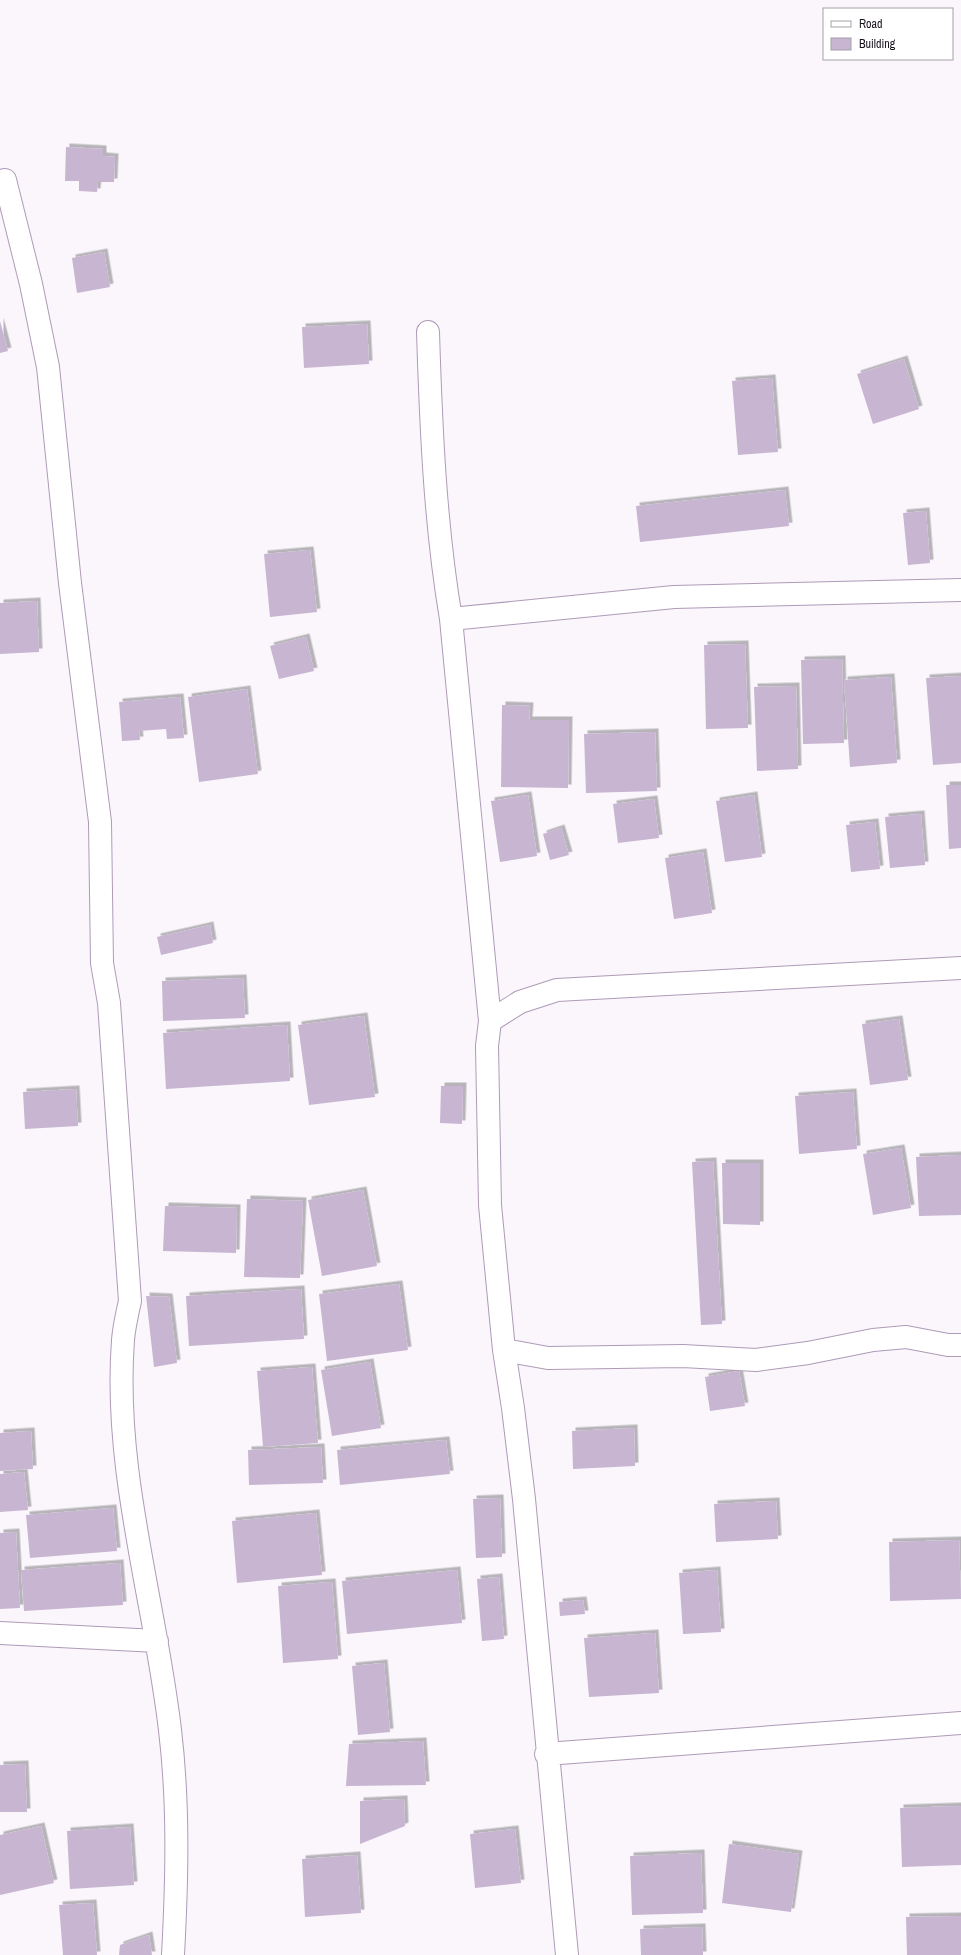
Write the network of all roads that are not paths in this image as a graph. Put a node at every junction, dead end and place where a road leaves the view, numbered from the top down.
1 (6, 180) dead end
2 (428, 332) dead end
3 (961, 590) edge
4 (451, 619) junction
5 (961, 968) edge
6 (490, 1020) junction
7 (961, 1345) edge
8 (504, 1350) junction
9 (0, 1633) edge
10 (156, 1640) junction
11 (961, 1723) edge
12 (546, 1754) junction
13 (173, 1955) edge
14 (567, 1955) edge

1 - 10 street
2 - 4 street
3 - 4 street
4 - 6 street
5 - 6 street
6 - 8 street
7 - 8 street
8 - 12 street
9 - 10 street
10 - 13 street
11 - 12 street
12 - 14 street

